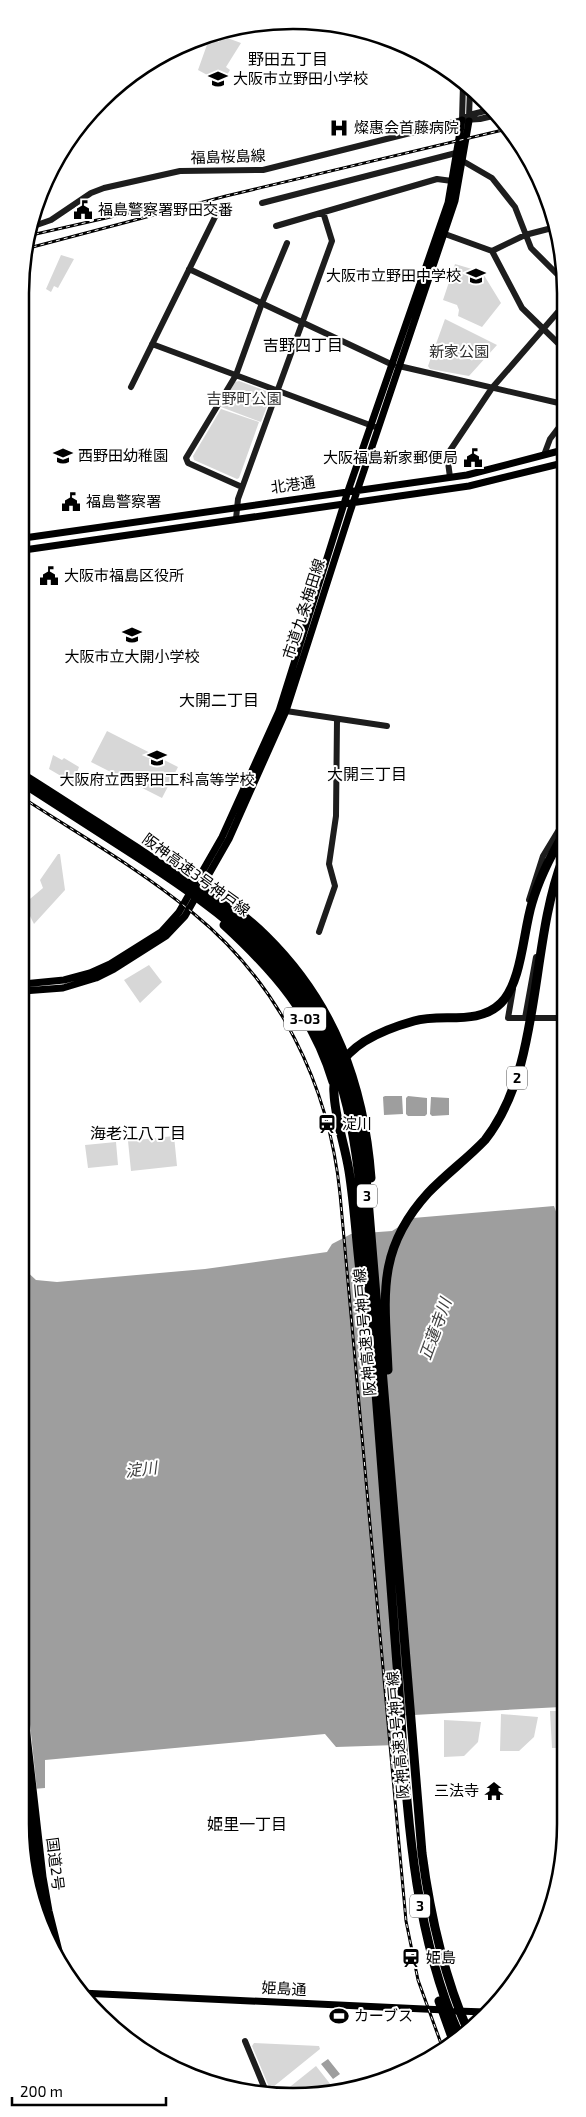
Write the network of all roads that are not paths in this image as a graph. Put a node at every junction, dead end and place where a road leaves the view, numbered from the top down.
1 (465, 92) edge
2 (469, 96) edge
3 (485, 112) edge
4 (489, 116) edge
5 (467, 118) junction
6 (456, 153) junction
7 (461, 160) junction
8 (452, 181) junction
9 (262, 203) dead end
10 (323, 212) junction
11 (216, 215) dead end
12 (38, 224) edge
13 (276, 226) dead end
14 (549, 229) edge
15 (445, 234) junction
16 (525, 235) junction
17 (287, 243) dead end
18 (492, 251) junction
19 (189, 269) junction
20 (557, 274) edge
21 (262, 303) junction
22 (557, 313) edge
23 (303, 322) junction
24 (544, 328) junction
25 (557, 342) edge
26 (152, 344) junction
27 (396, 365) junction
28 (236, 375) junction
29 (131, 386) dead end
30 (492, 388) junction
31 (278, 391) junction
32 (557, 403) edge
33 (374, 427) junction
34 (557, 430) edge
35 (557, 452) edge
36 (544, 455) junction
37 (557, 464) edge
38 (450, 477) junction
39 (242, 487) junction
40 (358, 489) junction
41 (348, 491) junction
42 (353, 502) junction
43 (344, 504) junction
44 (237, 507) junction
45 (236, 520) junction
46 (29, 537) edge
47 (29, 549) edge
48 (286, 711) junction
49 (337, 720) junction
50 (387, 726) dead end
51 (29, 778) edge
52 (29, 787) edge
53 (557, 833) edge
54 (557, 847) edge
55 (557, 879) edge
56 (557, 880) edge
57 (204, 885) junction
58 (192, 898) junction
59 (318, 932) dead end
60 (29, 984) edge
61 (29, 990) edge
62 (525, 1018) junction
63 (557, 1018) edge
64 (368, 1242) junction
65 (372, 1342) junction
66 (387, 1426) junction
67 (29, 1779) edge
68 (29, 1789) edge
69 (31, 1801) junction
70 (416, 1884) junction
71 (38, 1892) edge
72 (56, 1940) edge
73 (444, 1966) junction
74 (91, 1994) edge
75 (479, 2012) edge
76 (469, 2021) edge
77 (466, 2024) edge
78 (457, 2031) edge
79 (451, 2036) edge
80 (245, 2041) dead end
81 (264, 2087) edge

1 - 5 street
2 - 5 street
3 - 5 street, 福島桜島線
4 - 5 street, 福島桜島線
5 - 6 main road, 市道九条梅田線
5 - 7 main road, 市道九条梅田線
5 - 12 street, 福島桜島線
6 - 8 main road, 市道九条梅田線
6 - 9 street
7 - 15 main road, 市道九条梅田線
7 - 16 street
8 - 10 street
8 - 27 main road, 市道九条梅田線
10 - 13 street
10 - 23 street
11 - 19 street
14 - 16 street
15 - 18 street
15 - 27 main road, 市道九条梅田線
16 - 18 street
16 - 20 street
17 - 21 street
18 - 24 street
19 - 21 street
19 - 26 street
21 - 23 street
21 - 28 street
22 - 24 street
23 - 27 street
23 - 31 street
24 - 25 street
24 - 30 street
26 - 28 street
26 - 29 street
27 - 30 street
27 - 33 main road, 市道九条梅田線
28 - 31 street
28 - 39 street
30 - 32 street
30 - 38 street
31 - 33 street
31 - 39 street
33 - 40 main road, 市道九条梅田線
33 - 41 main road, 市道九条梅田線
34 - 36 street
35 - 36 main road, 北港通
36 - 38 main road, 北港通
37 - 42 main road, 北港通
38 - 40 main road, 北港通
39 - 44 street
40 - 41 main road, 北港通
40 - 42 main road, 市道九条梅田線
41 - 43 main road, 市道九条梅田線
41 - 44 main road, 北港通
42 - 43 main road, 北港通
42 - 48 main road, 市道九条梅田線
43 - 45 main road, 北港通
43 - 58 main road, 市道九条梅田線
44 - 45 street
44 - 46 main road, 北港通
45 - 47 main road, 北港通
48 - 49 street
48 - 57 main road, 市道九条梅田線
49 - 50 street
49 - 59 street
51 - 64 highway, 阪神高速3号神戸線 / 3
52 - 64 highway, 阪神高速3号神戸線 / 3
53 - 62 street
54 - 65 highway
55 - 66 highway, 2
56 - 62 street
57 - 58 main road, 市道九条梅田線
57 - 64 highway
58 - 60 main road, 市道九条梅田線
58 - 61 main road, 市道九条梅田線
58 - 64 highway, 3-03
62 - 63 street
64 - 65 highway, 阪神高速3号神戸線 / 3
64 - 66 highway, 阪神高速3号神戸線 / 3
65 - 70 highway, 阪神高速3号神戸線 / 3
66 - 73 highway, 阪神高速3号神戸線 / 3
67 - 69 highway, 国道2号
68 - 69 highway, 国道2号
69 - 71 highway, 国道2号
69 - 72 highway, 国道2号
70 - 78 highway, 阪神高速3号神戸線 / 3
70 - 79 highway, 3
73 - 76 highway, 3
73 - 77 highway, 阪神高速3号神戸線 / 3
74 - 75 main road, 姫島通
80 - 81 street

